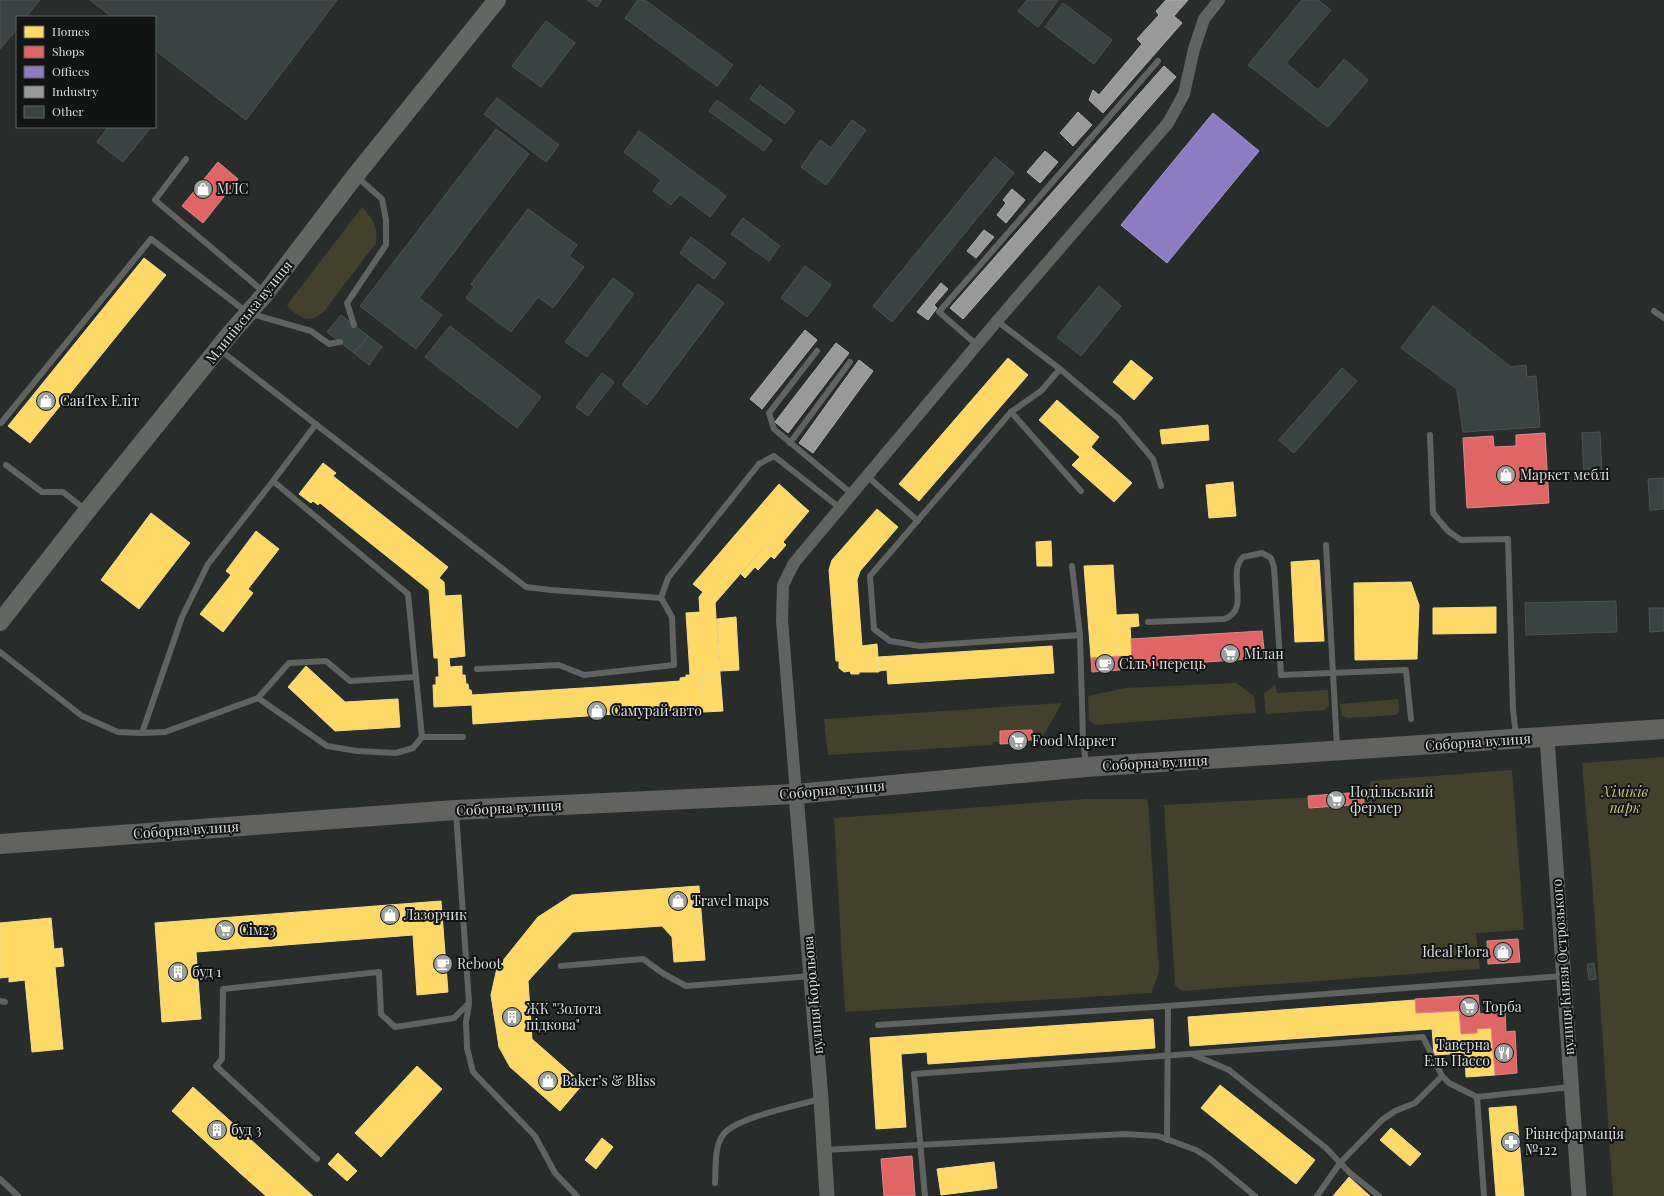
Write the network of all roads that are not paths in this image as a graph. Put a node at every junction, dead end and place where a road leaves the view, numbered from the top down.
1 (496, 0) edge
2 (1219, 0) edge
3 (1158, 61) dead end
4 (186, 159) dead end
5 (355, 176) junction
6 (265, 294) junction
7 (1654, 311) dead end
8 (248, 313) junction
9 (1664, 318) edge
10 (997, 321) junction
11 (354, 325) dead end
12 (340, 342) dead end
13 (977, 345) junction
14 (219, 349) junction
15 (817, 351) dead end
16 (850, 362) dead end
17 (1060, 368) junction
18 (1011, 412) junction
19 (1, 423) edge
20 (316, 424) junction
21 (1430, 436) dead end
22 (790, 443) junction
23 (6, 465) dead end
24 (867, 476) junction
25 (273, 481) junction
26 (1161, 486) dead end
27 (1081, 491) dead end
28 (852, 494) junction
29 (840, 508) junction
30 (87, 511) junction
31 (918, 521) junction
32 (1326, 545) dead end
33 (1072, 566) dead end
34 (661, 598) junction
35 (0, 622) edge
36 (1148, 622) dead end
37 (1080, 635) junction
38 (0, 652) edge
39 (477, 669) dead end
40 (1332, 672) junction
41 (416, 677) junction
42 (258, 698) junction
43 (1411, 719) dead end
44 (1664, 729) edge
45 (142, 733) junction
46 (422, 737) junction
47 (463, 737) dead end
48 (1547, 738) junction
49 (1516, 739) junction
50 (1337, 751) junction
51 (1086, 767) junction
52 (796, 794) junction
53 (455, 810) junction
54 (0, 844) edge
55 (561, 966) dead end
56 (811, 976) junction
57 (1564, 976) junction
58 (469, 1003) junction
59 (1168, 1006) junction
60 (878, 1025) dead end
61 (1191, 1054) junction
62 (1167, 1056) junction
63 (1442, 1076) junction
64 (1572, 1087) junction
65 (1477, 1096) junction
66 (821, 1099) junction
67 (1167, 1140) junction
68 (920, 1144) junction
69 (824, 1150) junction
70 (317, 1159) dead end
71 (1340, 1163) junction
72 (0, 1179) edge
73 (715, 1183) dead end
74 (18, 1196) edge
75 (577, 1196) edge
76 (827, 1196) edge
77 (925, 1196) edge
78 (1255, 1196) edge
79 (1318, 1196) edge
80 (1379, 1196) edge
81 (1484, 1196) edge
82 (1579, 1196) edge

1 - 5 main road, Млинівська вулиця
2 - 10 street
3 - 13 lane
4 - 6 lane
5 - 6 main road, Млинівська вулиця
5 - 11 lane
6 - 8 main road, Млинівська вулиця
7 - 9 lane
8 - 12 lane
8 - 14 main road, Млинівська вулиця
8 - 19 lane
10 - 13 street
10 - 17 lane
13 - 24 street
14 - 20 lane
14 - 30 main road, Млинівська вулиця
15 - 22 lane
16 - 22 lane
17 - 18 lane
17 - 26 lane
18 - 27 lane
18 - 31 lane
20 - 25 lane
20 - 34 lane
21 - 49 lane
22 - 28 lane
23 - 30 lane
24 - 28 street
24 - 31 lane
25 - 41 lane
25 - 45 lane
28 - 29 street
29 - 34 lane
29 - 52 street
30 - 35 main road, Млинівська вулиця
31 - 37 lane
32 - 40 lane
33 - 37 lane
34 - 39 lane
36 - 40 lane
37 - 51 lane
38 - 45 lane
40 - 43 lane
40 - 50 lane
41 - 42 lane
41 - 46 lane
42 - 45 lane
42 - 46 lane
44 - 48 main road, Соборна вулиця
46 - 47 lane
48 - 49 main road, Соборна вулиця
48 - 57 street, вулиця Князя Острозького
49 - 50 main road, Соборна вулиця
50 - 51 main road, Соборна вулиця
51 - 52 main road, Соборна вулиця
52 - 53 main road, Соборна вулиця
52 - 56 street, вулиця Корольова
53 - 54 main road, Соборна вулиця
53 - 58 lane
55 - 56 lane
56 - 66 street, вулиця Корольова
57 - 59 lane
57 - 64 street, вулиця Князя Острозького
58 - 70 lane
58 - 75 lane
59 - 60 lane
59 - 62 lane
61 - 62 lane
61 - 63 lane
61 - 71 lane
62 - 67 lane
62 - 68 lane
63 - 65 lane
63 - 71 lane
64 - 65 lane
64 - 82 street, вулиця Князя Острозького
65 - 81 lane
66 - 69 street, вулиця Корольова
66 - 73 lane
67 - 68 lane
67 - 78 lane
68 - 69 lane
68 - 77 lane
69 - 76 street, вулиця Корольова
71 - 79 lane
71 - 80 lane
72 - 74 lane

